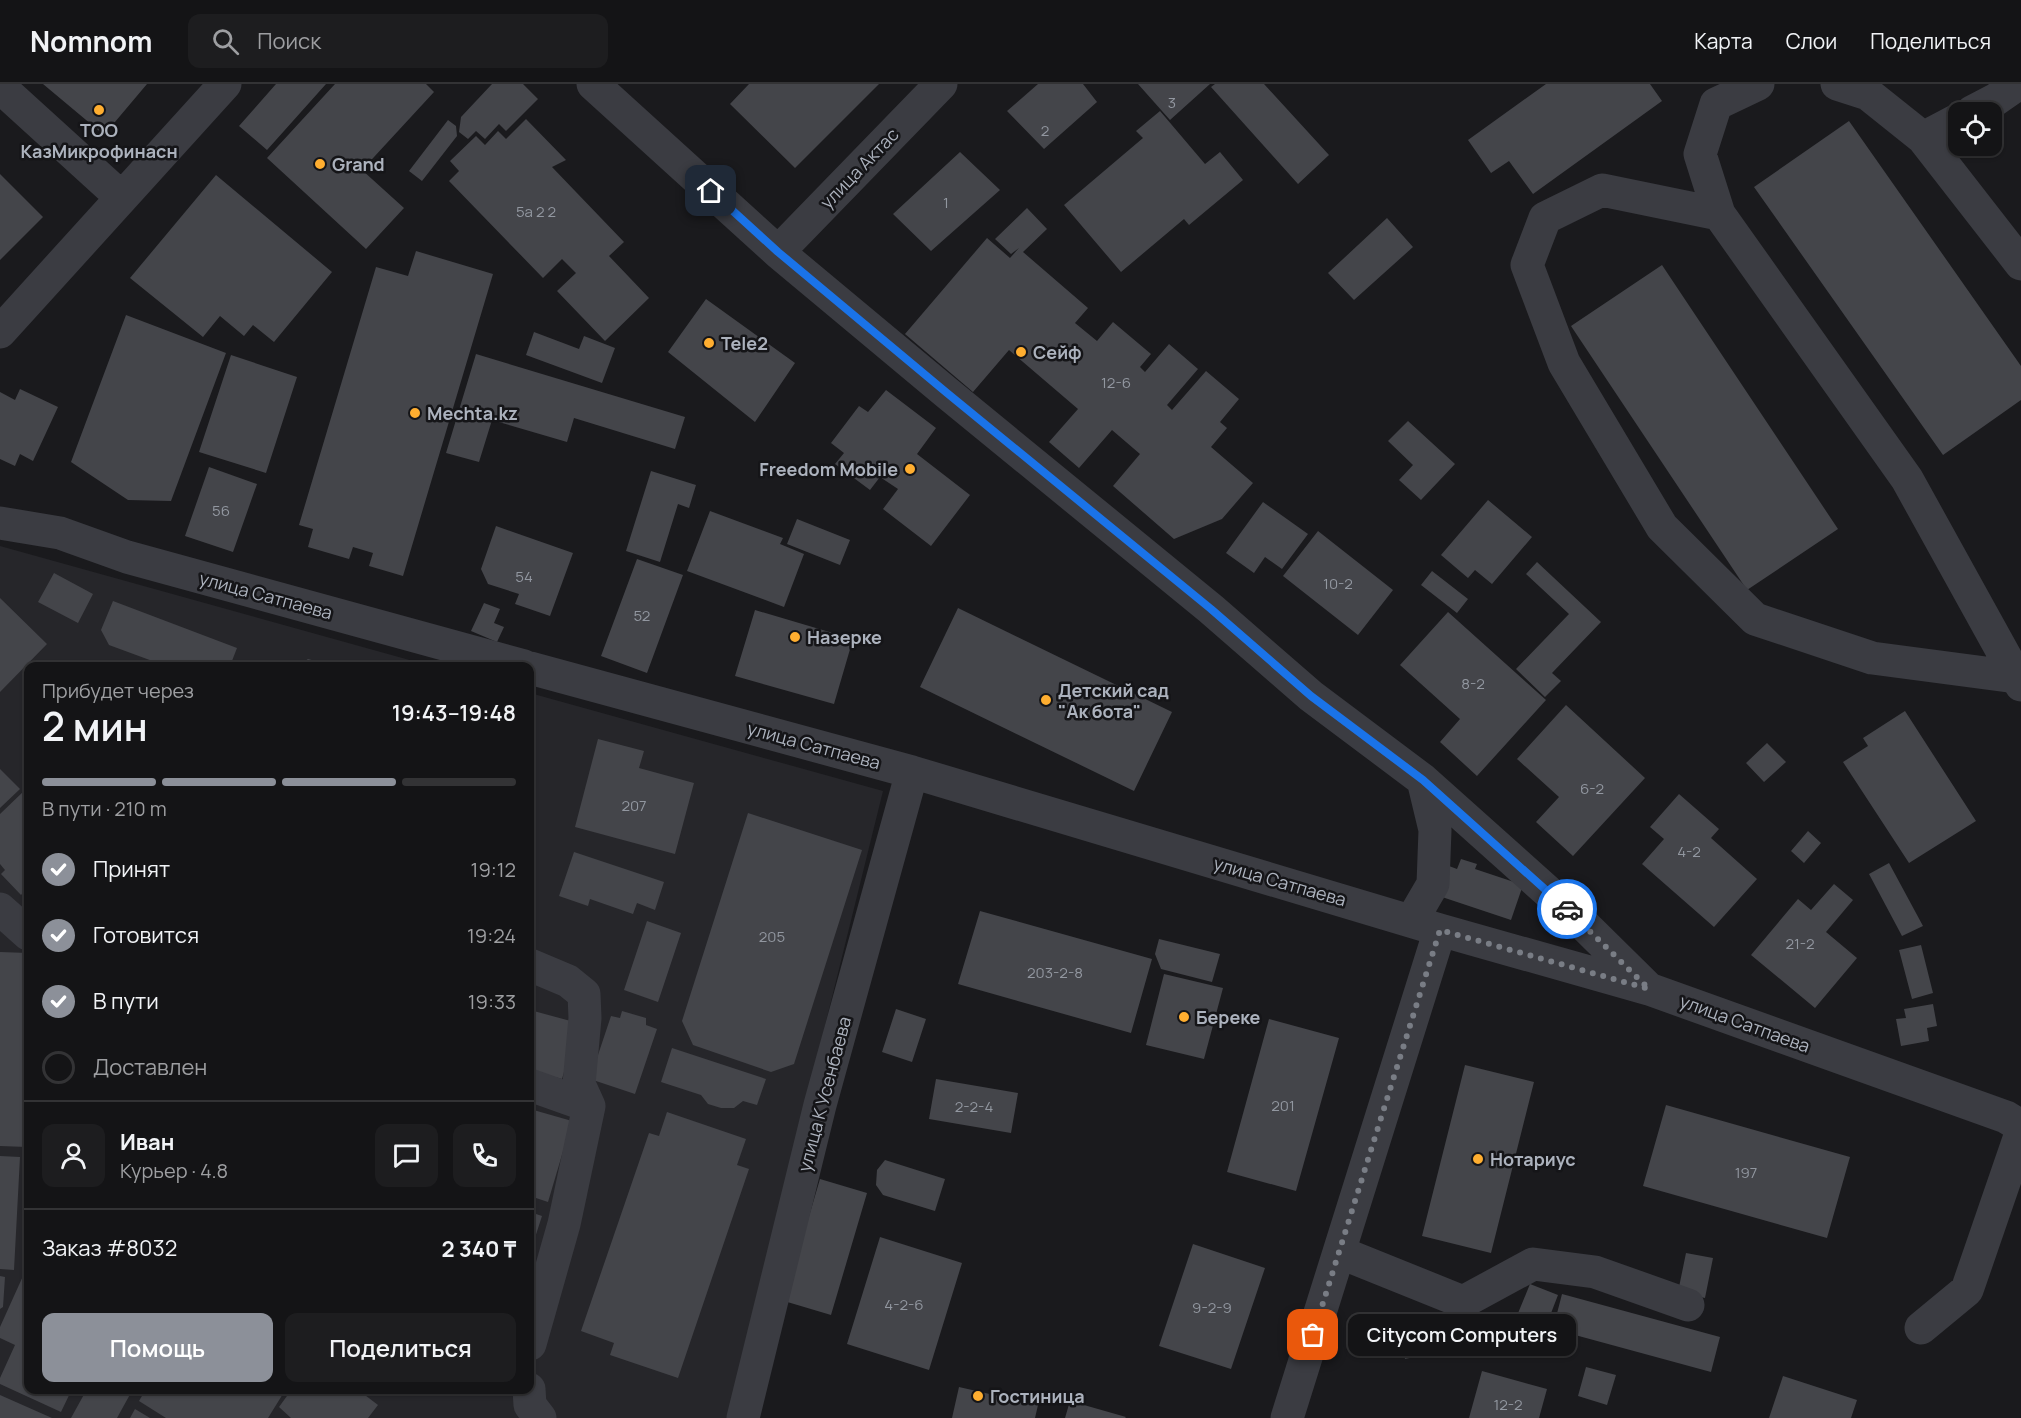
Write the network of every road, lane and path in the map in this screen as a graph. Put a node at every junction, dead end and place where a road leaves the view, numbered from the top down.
1 (225, 84) edge
2 (593, 84) edge
3 (941, 84) edge
4 (1758, 84) edge
5 (1837, 84) edge
6 (2018, 84) edge
7 (0, 87) edge
8 (1991, 102) edge
9 (1948, 125) edge
10 (1923, 138) junction
11 (121, 197) junction
12 (1719, 214) junction
13 (778, 252) junction
14 (2021, 264) edge
15 (0, 332) edge
16 (3, 521) edge
17 (494, 662) edge
18 (534, 673) edge
19 (2019, 681) edge
20 (912, 772) junction
21 (1423, 780) junction
22 (0, 909) edge
23 (1426, 925) junction
24 (24, 930) edge
25 (534, 967) edge
26 (1649, 989) junction
27 (534, 1086) edge
28 (589, 1106) junction
29 (2021, 1126) edge
30 (2021, 1133) edge
31 (1339, 1252) junction
32 (1688, 1305) dead end
33 (1921, 1328) dead end
34 (534, 1330) edge
35 (529, 1394) edge
36 (540, 1418) edge
37 (743, 1418) edge
38 (1287, 1418) edge

1 - 11 street
2 - 13 street
3 - 13 street, улица Актас
4 - 12 street
5 - 10 street
6 - 8 street
7 - 11 street
9 - 10 street
10 - 14 street
11 - 15 street
12 - 19 street
12 - 19 street
13 - 21 street
16 - 17 street, улица Сатпаева
18 - 20 street, улица Сатпаева
20 - 23 street, улица Сатпаева
20 - 37 street, улица К Усенбаева
21 - 23 street
21 - 26 street
22 - 24 street
23 - 26 street, улица Сатпаева
23 - 31 street
25 - 28 street
26 - 29 street, улица Сатпаева
27 - 28 street
28 - 34 street
30 - 33 street
31 - 32 street
31 - 38 street
35 - 36 street

